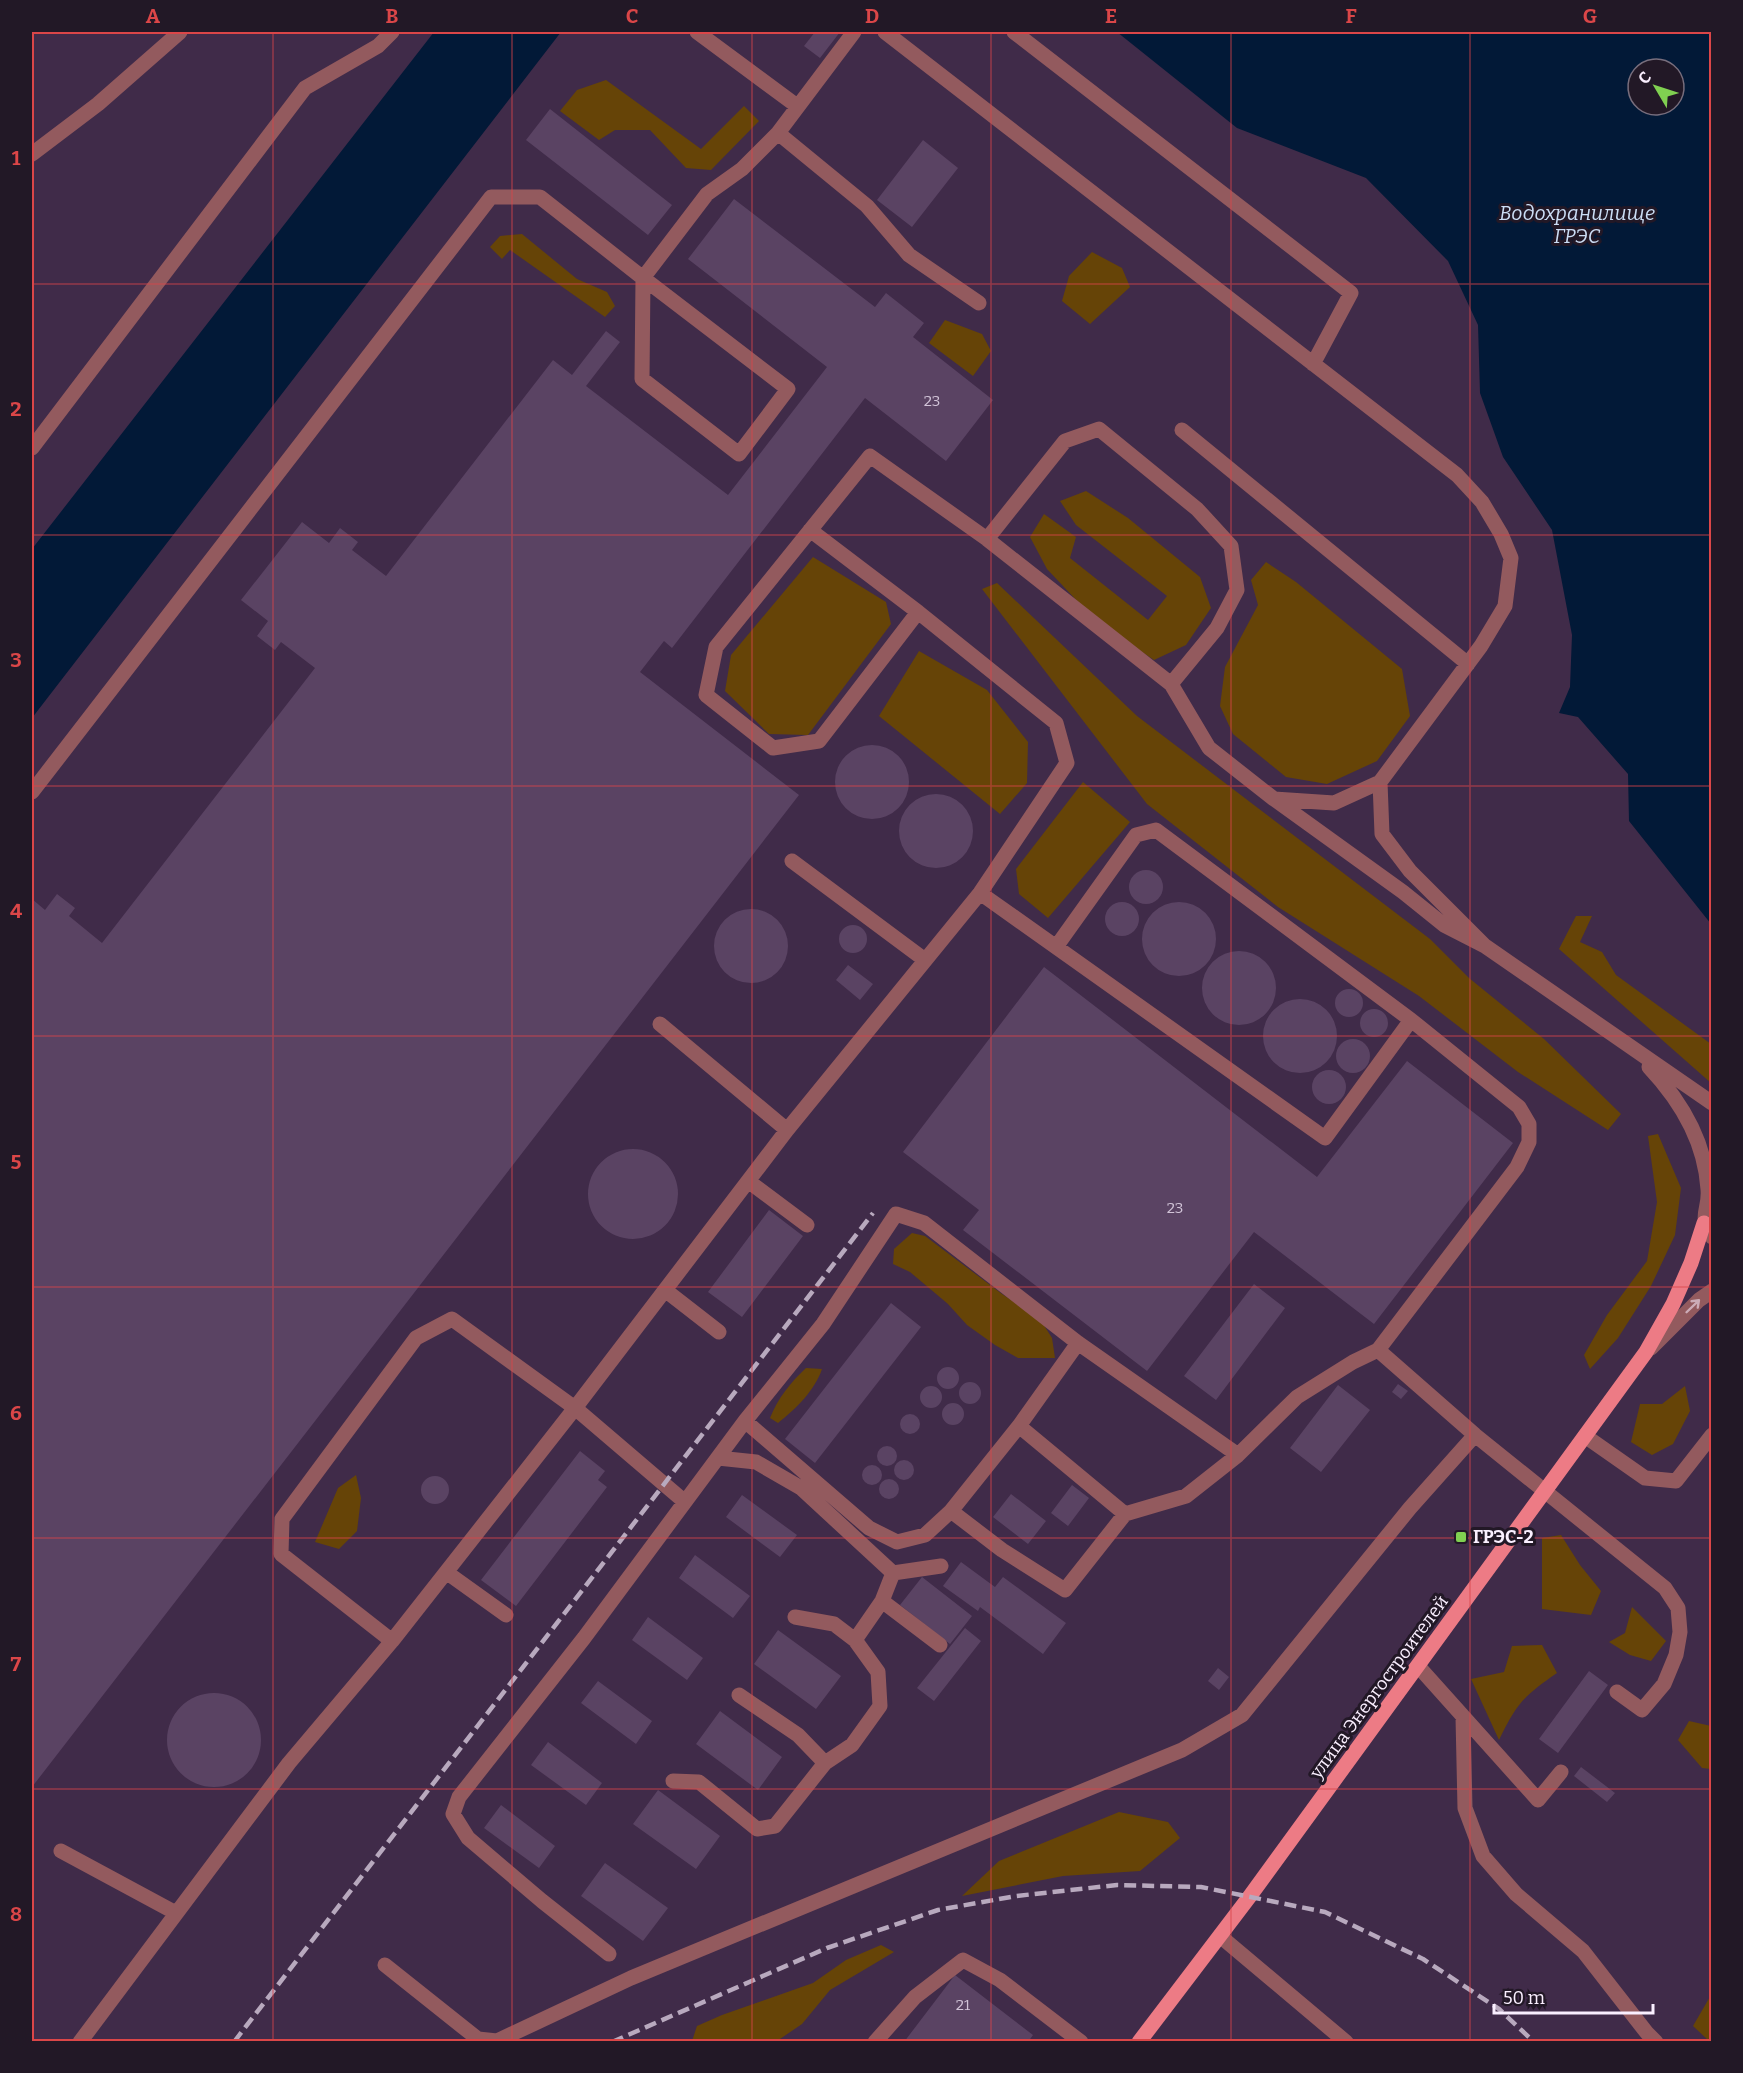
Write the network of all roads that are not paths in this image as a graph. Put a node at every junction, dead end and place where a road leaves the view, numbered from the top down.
1 (180, 32) edge
2 (393, 32) edge
3 (697, 32) edge
4 (854, 32) edge
5 (885, 32) edge
6 (1014, 32) edge
7 (797, 106) junction
8 (778, 133) junction
9 (32, 154) edge
10 (643, 278) junction
11 (979, 303) dead end
12 (1314, 364) junction
13 (1182, 430) dead end
14 (32, 448) edge
15 (810, 530) junction
16 (987, 539) junction
17 (918, 612) junction
18 (1468, 664) junction
19 (1171, 684) junction
20 (1380, 782) junction
21 (32, 792) edge
22 (1274, 799) junction
23 (792, 861) dead end
24 (980, 893) junction
25 (1485, 946) junction
26 (1056, 947) junction
27 (925, 960) junction
28 (1411, 1020) junction
29 (660, 1024) dead end
30 (1630, 1046) junction
31 (1712, 1103) edge
32 (787, 1130) junction
33 (748, 1181) junction
34 (1710, 1189) edge
35 (807, 1225) dead end
36 (1708, 1230) edge
37 (665, 1290) junction
38 (1712, 1291) edge
39 (719, 1332) dead end
40 (1078, 1343) junction
41 (1378, 1350) junction
42 (1646, 1352) junction
43 (575, 1408) junction
44 (745, 1421) junction
45 (1019, 1426) junction
46 (1475, 1434) junction
47 (1712, 1435) edge
48 (1585, 1436) junction
49 (1238, 1455) junction
50 (718, 1458) junction
51 (1545, 1491) junction
52 (685, 1502) junction
53 (951, 1510) junction
54 (1125, 1514) junction
55 (941, 1566) dead end
56 (446, 1572) junction
57 (893, 1573) junction
58 (882, 1601) junction
59 (506, 1615) dead end
60 (795, 1617) dead end
61 (855, 1640) junction
62 (392, 1641) junction
63 (940, 1645) dead end
64 (1418, 1666) junction
65 (1617, 1692) dead end
66 (739, 1695) dead end
67 (1463, 1717) junction
68 (825, 1764) junction
69 (1561, 1772) dead end
70 (673, 1782) dead end
71 (61, 1851) dead end
72 (176, 1913) junction
73 (1220, 1936) junction
74 (609, 1954) dead end
75 (385, 1965) dead end
76 (1064, 2036) edge
77 (80, 2042) edge
78 (875, 2042) edge
79 (1081, 2042) edge
80 (1138, 2042) edge
81 (1346, 2042) edge
82 (1656, 2042) edge

1 - 9 street
2 - 14 street
3 - 7 street
4 - 7 street
5 - 12 street
6 - 12 street
7 - 8 street
8 - 10 street
8 - 11 street
10 - 10 street
10 - 21 street
12 - 18 street
13 - 18 street
15 - 16 street
15 - 17 street
15 - 17 street
16 - 19 street
16 - 19 street
17 - 24 street
18 - 20 street
19 - 22 street
20 - 22 street
20 - 25 street
22 - 25 street
23 - 27 street
24 - 26 street
24 - 27 street
25 - 30 street
26 - 28 street
26 - 28 street
27 - 32 street
28 - 41 street
29 - 32 street
30 - 31 street
30 - 34 street
32 - 33 street
33 - 35 street
33 - 37 street
34 - 36 street
36 - 42 main road, улица Энергостроителей
37 - 39 street
37 - 43 street
42 -> 38 street
40 - 44 street
40 - 45 street
40 - 49 street
41 - 46 street
41 - 49 street
42 - 48 main road, улица Энергостроителей
43 - 52 street
43 - 56 street
43 - 62 street
44 - 50 street
44 - 53 street
45 - 53 street
45 - 54 street
46 - 51 street
46 - 75 street
47 - 48 street
48 - 51 main road, улица Энергостроителей
49 - 54 street
50 - 52 street
50 - 57 street
51 - 64 main road, улица Энергостроителей
51 - 65 street
52 - 74 street
53 - 54 street
55 - 57 street
56 - 59 street
56 - 62 street
57 - 58 street
58 - 61 street
58 - 63 street
60 - 61 street
61 - 68 street
62 - 72 street
64 - 67 street
64 - 73 main road, улица Энергостроителей
66 - 68 street
67 - 69 street
67 - 82 street
68 - 70 street
71 - 72 street
72 - 77 street
73 - 80 main road, улица Энергостроителей
73 - 81 street
76 - 78 street
76 - 79 street

